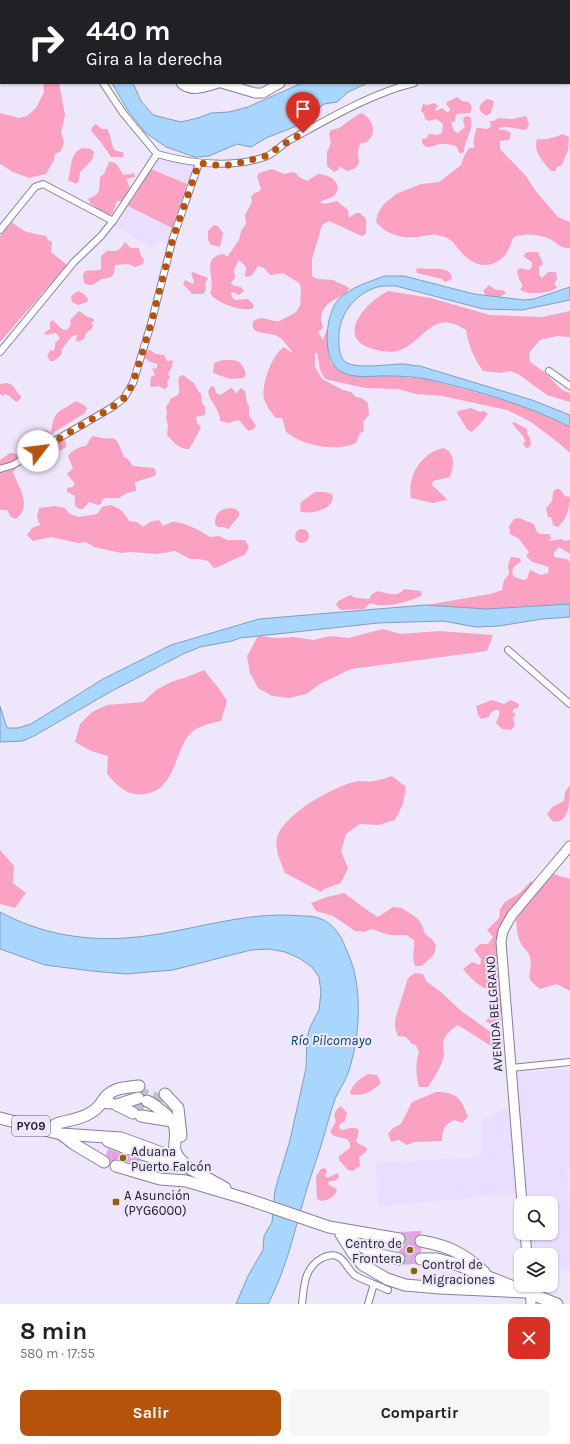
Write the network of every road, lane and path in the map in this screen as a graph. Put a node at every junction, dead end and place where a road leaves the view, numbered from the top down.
1 (104, 84) edge
2 (183, 84) edge
3 (214, 84) edge
4 (224, 84) edge
5 (278, 84) edge
6 (409, 84) edge
7 (157, 154) junction
8 (199, 163) junction
9 (113, 220) junction
10 (0, 230) edge
11 (0, 352) edge
12 (549, 371) dead end
13 (570, 386) edge
14 (0, 469) edge
15 (508, 650) dead end
16 (570, 704) edge
17 (570, 846) edge
18 (570, 1062) edge
19 (511, 1068) junction
20 (168, 1099) tunnel mouth
21 (110, 1103) junction
22 (139, 1103) junction
23 (0, 1118) edge
24 (172, 1121) junction
25 (50, 1131) junction
26 (61, 1134) junction
27 (96, 1135) junction
28 (128, 1149) dead end
29 (142, 1154) dead end
30 (104, 1162) dead end
31 (116, 1166) dead end
32 (191, 1169) junction
33 (521, 1196) edge
34 (243, 1199) junction
35 (329, 1227) junction
36 (341, 1234) junction
37 (399, 1239) tunnel mouth
38 (421, 1241) tunnel mouth
39 (399, 1259) tunnel mouth
40 (421, 1259) tunnel mouth
41 (489, 1277) junction
42 (374, 1284) junction
43 (388, 1290) dead end
44 (529, 1294) edge
45 (302, 1304) edge
46 (368, 1304) edge
47 (557, 1304) edge

1 - 7 street
2 - 3 street
4 - 5 street
6 - 8 street
7 - 8 street
7 - 9 street
8 - 14 street
9 - 10 street
9 - 11 street
12 - 13 street
15 - 16 street
17 - 19 street, AVENIDA BELGRANO
18 - 19 street
19 - 33 street, AVENIDA BELGRANO
20 - 32 highway
21 - 22 highway
21 - 22 highway
21 - 22 highway
21 - 25 highway
22 - 24 highway
22 - 24 highway
23 - 25 highway, PY09
24 - 32 highway
25 - 26 highway, PY09
26 - 27 highway, PY09
26 - 30 highway, PY09
27 - 28 highway
27 - 32 highway, PY09
29 - 32 highway
31 - 34 highway, PY09
32 - 34 highway, PY09
34 - 35 highway, PY09
35 - 36 highway
35 - 37 highway
36 - 39 highway
36 - 44 highway
38 - 41 highway
40 - 41 highway
41 - 44 highway
42 - 43 street
42 - 45 street
42 - 46 street
44 - 47 highway

